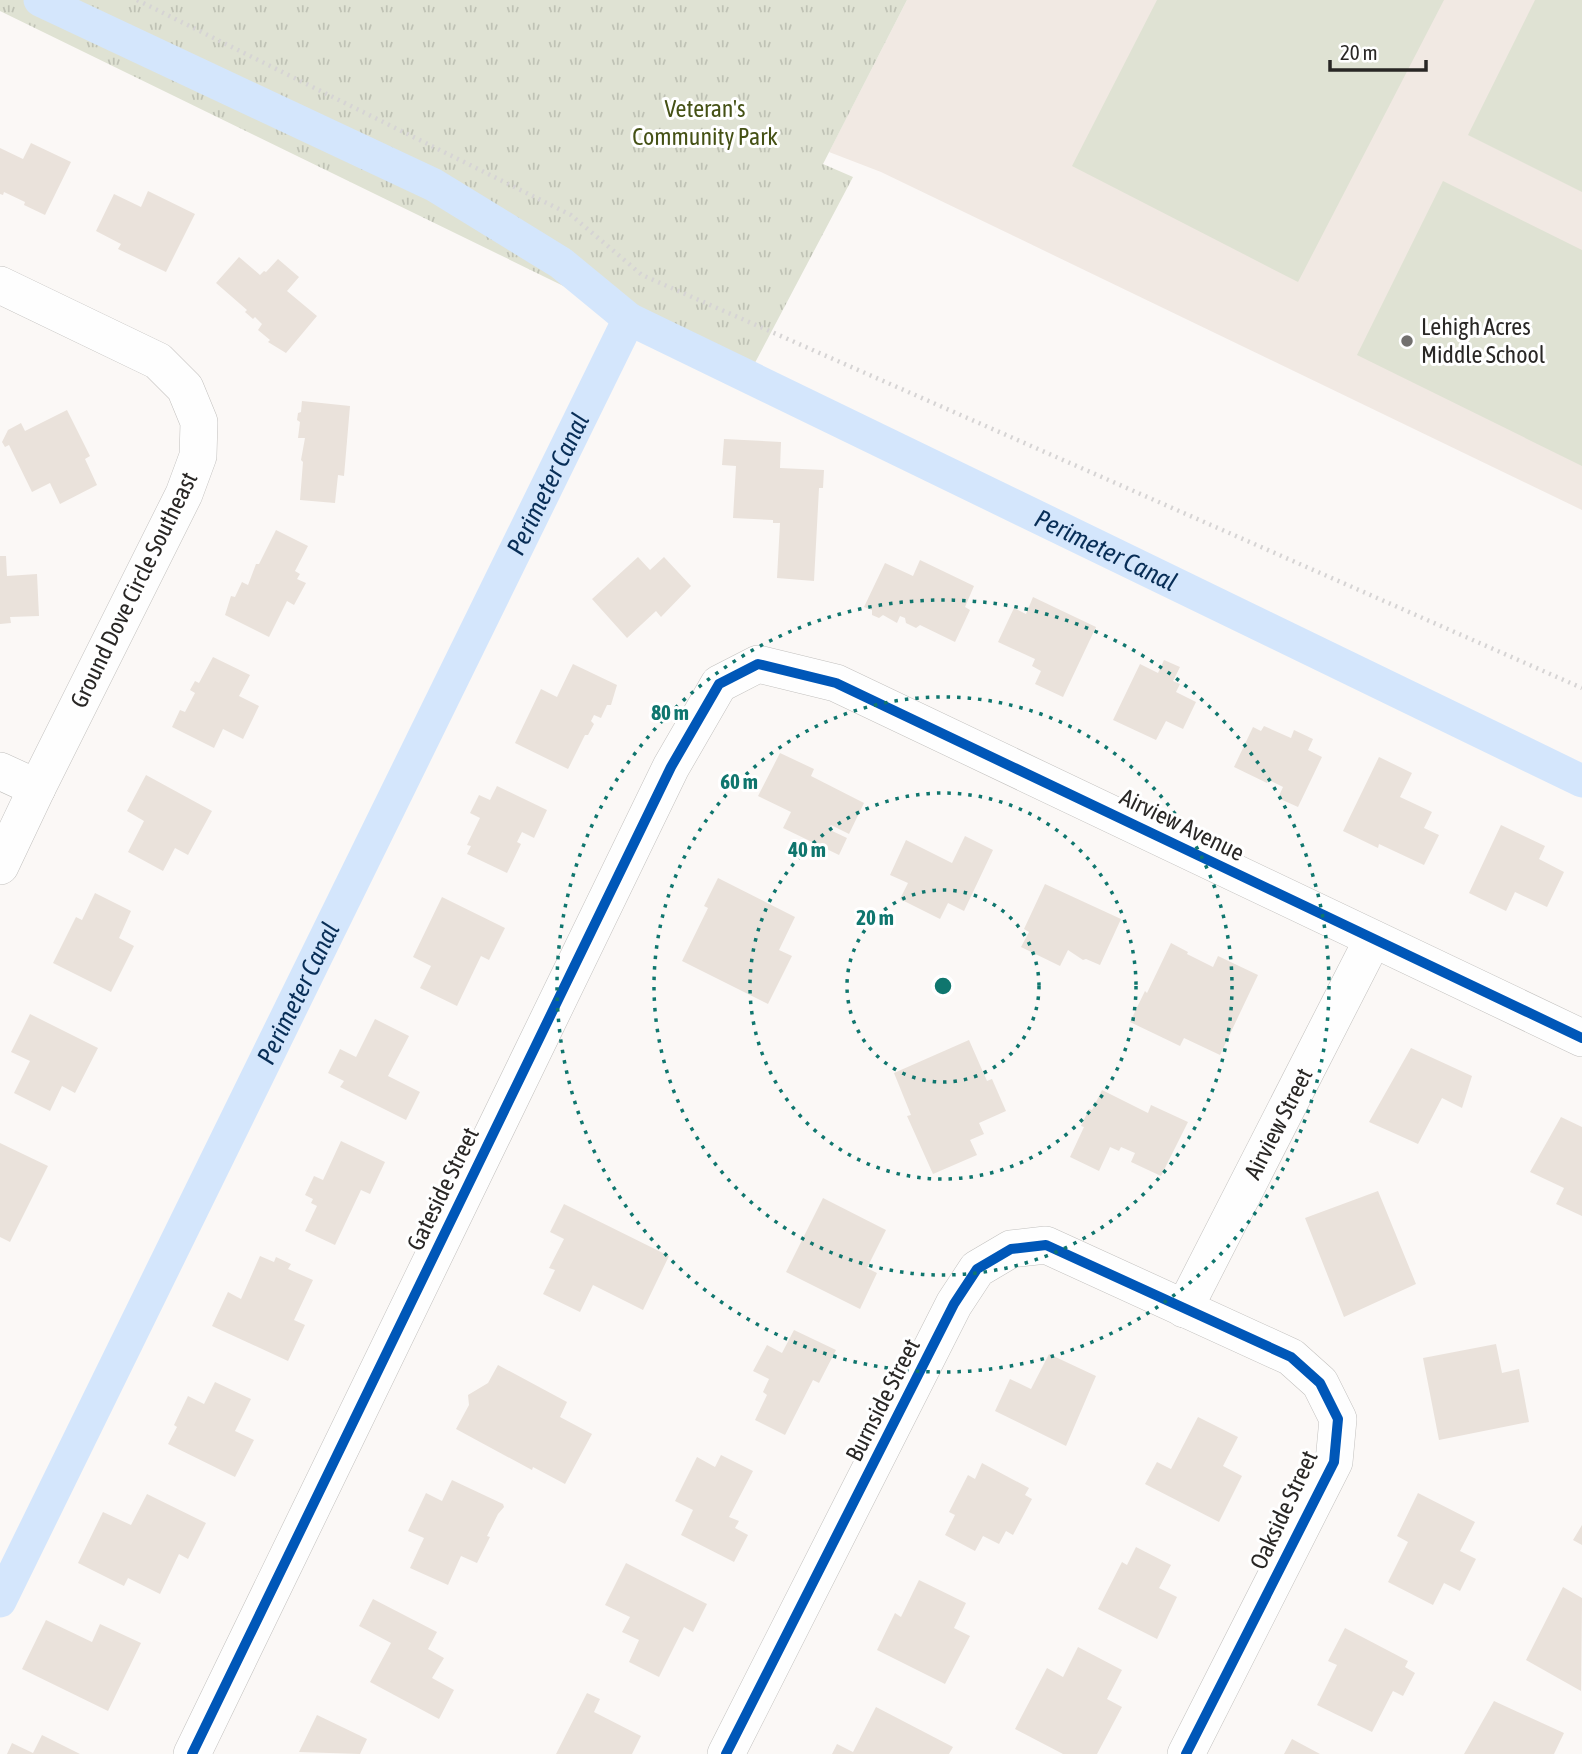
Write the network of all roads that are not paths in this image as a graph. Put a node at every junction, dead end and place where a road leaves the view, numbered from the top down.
1 (0, 285) edge
2 (758, 664) joint
3 (0, 771) edge
4 (37, 788) junction
5 (0, 866) edge
6 (1373, 939) junction
7 (1582, 1038) edge
8 (1184, 1309) junction
9 (192, 1754) edge
10 (726, 1754) edge
11 (1186, 1754) edge

1 - 4 street, Ground Dove Circle Southeast
2 - 6 street, Airview Avenue
2 - 9 street, Gateside Street
3 - 4 street
4 - 5 street, Ground Dove Circle Southeast
6 - 7 street, Airview Avenue
6 - 8 street, Airview Street
8 - 10 street, Burnside Street
8 - 11 street, Oakside Street

